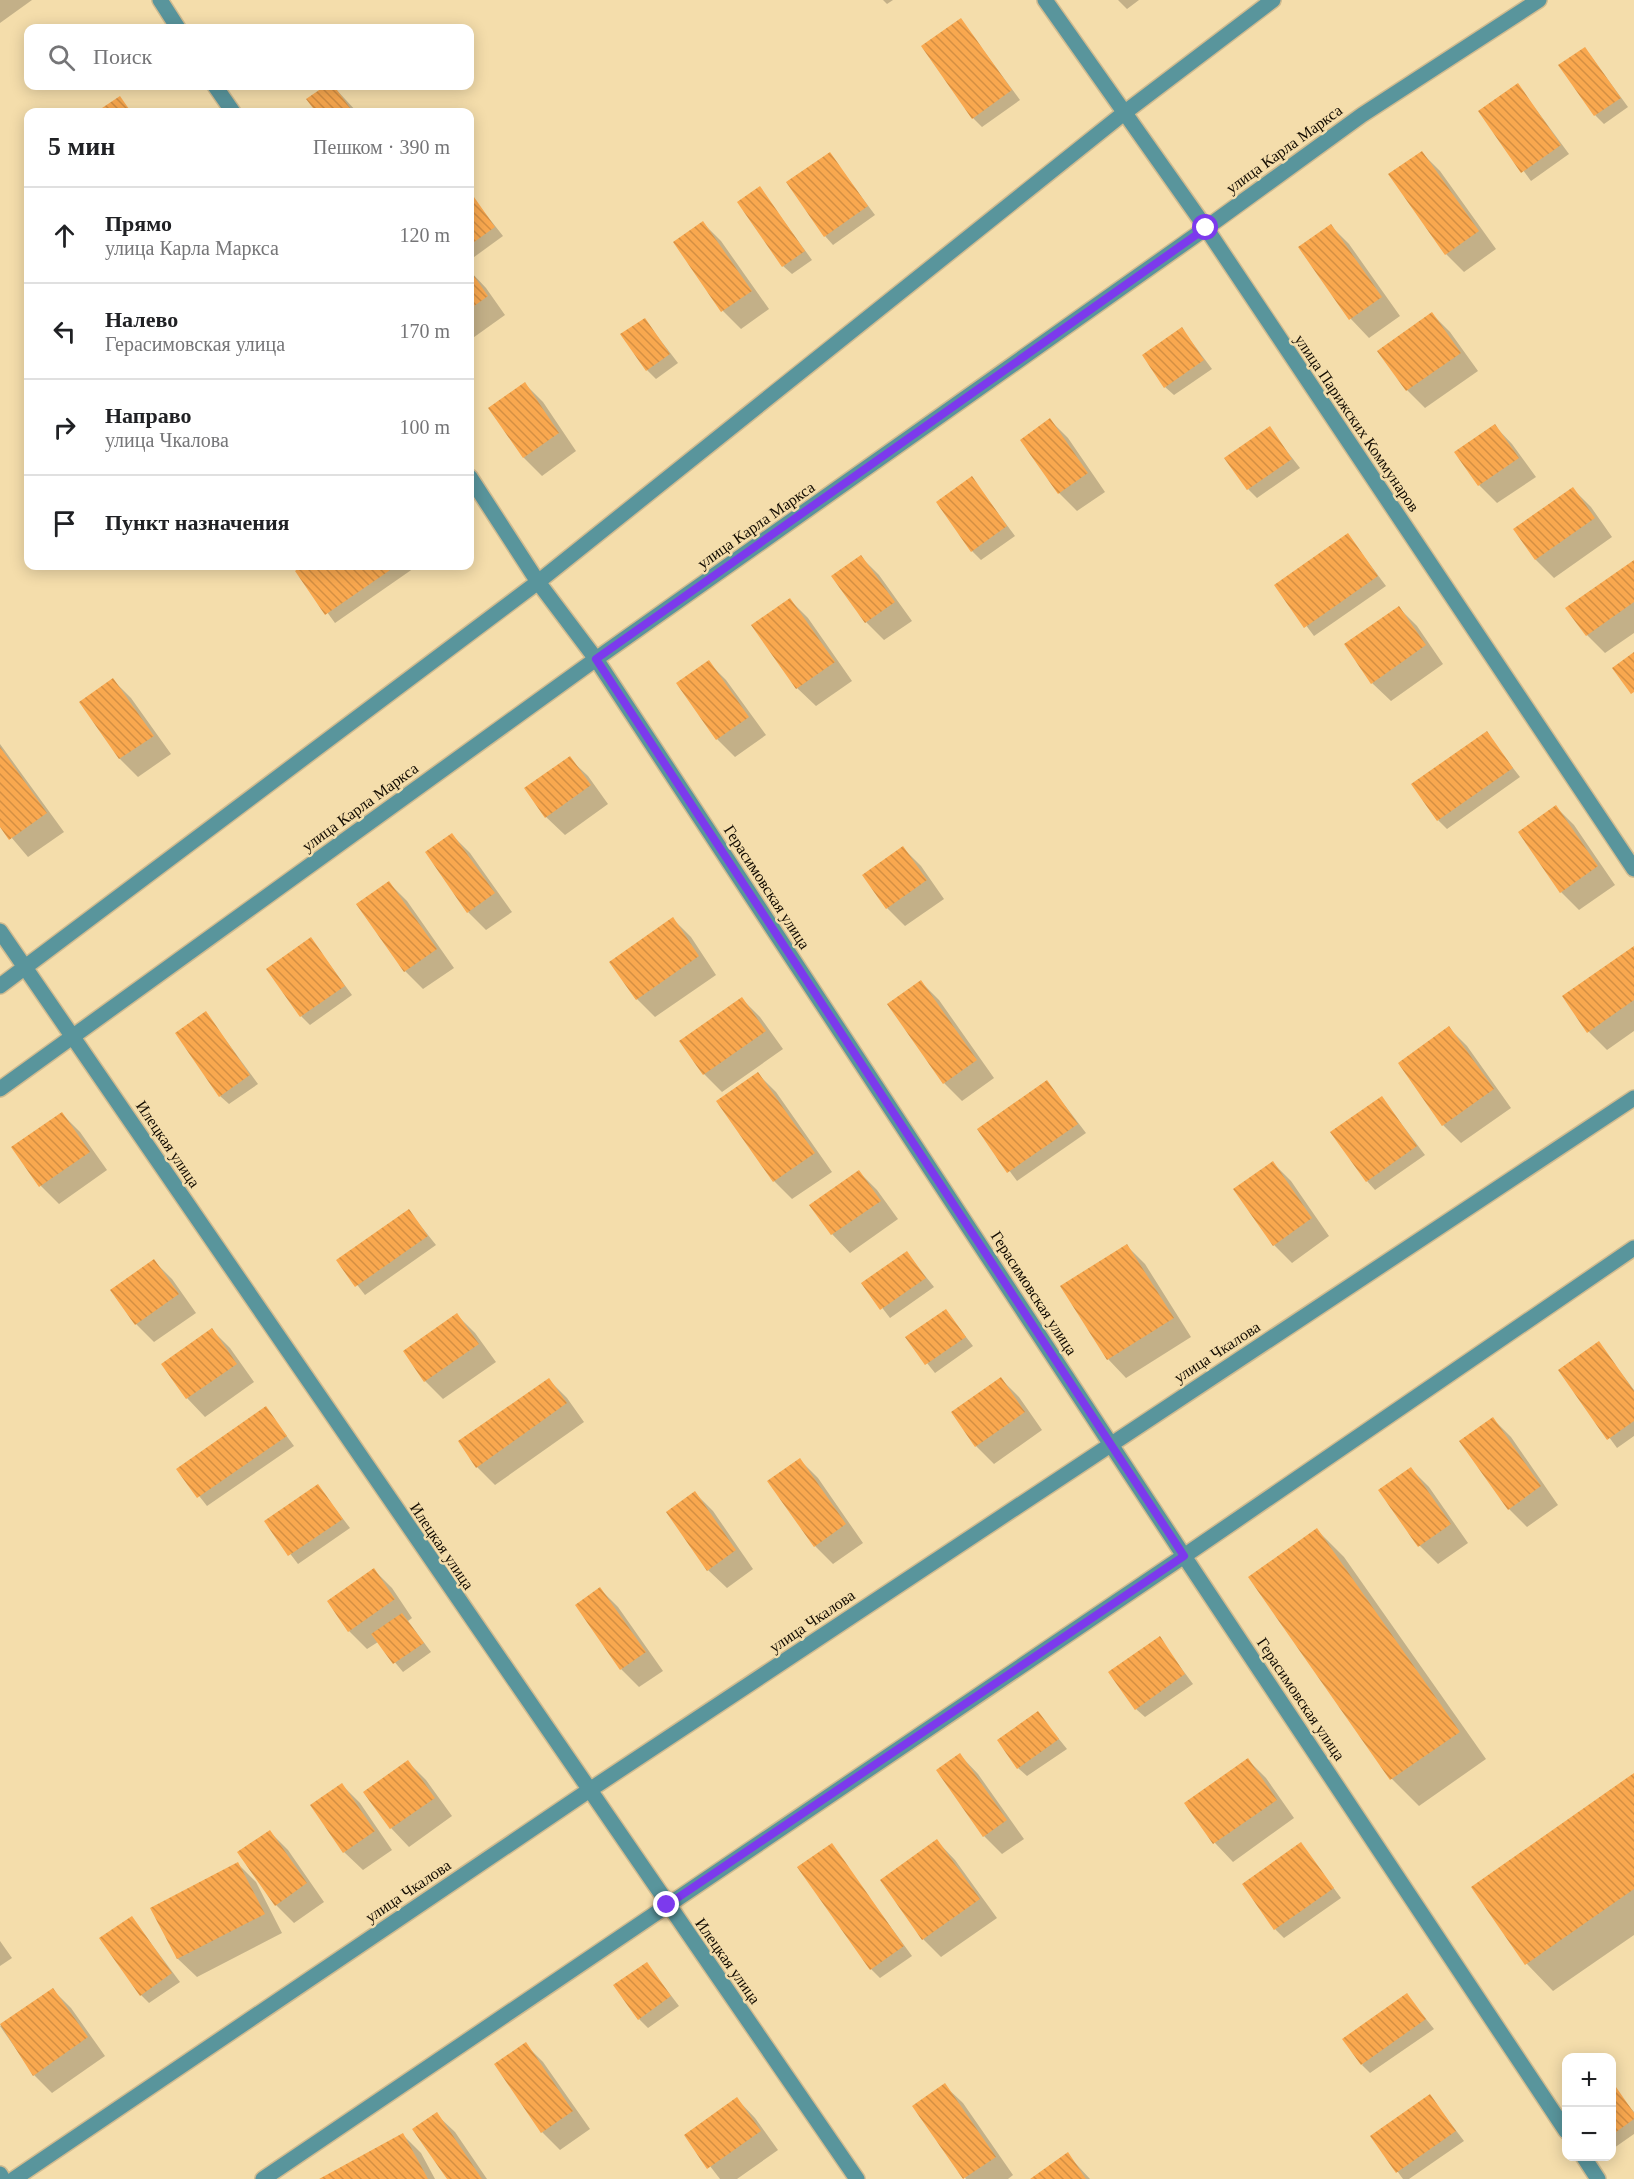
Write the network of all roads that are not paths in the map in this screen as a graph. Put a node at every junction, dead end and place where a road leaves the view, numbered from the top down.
1 (160, 0) edge
2 (1045, 0) edge
3 (1273, 0) edge
4 (1539, 0) edge
5 (175, 24) edge
6 (218, 90) edge
7 (230, 108) edge
8 (1124, 113) junction
9 (1206, 228) junction
10 (474, 483) edge
11 (538, 582) junction
12 (596, 659) junction
13 (1634, 868) edge
14 (0, 931) edge
15 (26, 968) junction
16 (0, 986) edge
17 (73, 1037) junction
18 (0, 1089) edge
19 (1634, 1098) edge
20 (1634, 1248) edge
21 (1111, 1443) junction
22 (1184, 1556) junction
23 (588, 1791) junction
24 (667, 1905) junction
25 (1562, 2125) edge
26 (1586, 2161) edge
27 (0, 2174) edge
28 (3, 2179) edge
29 (14, 2179) edge
30 (263, 2179) edge
31 (857, 2179) edge
32 (1598, 2179) edge

1 - 5 street
2 - 8 street, улица Парижских Коммунаров
3 - 8 street
4 - 9 street, улица Карла Маркса
6 - 7 street
8 - 9 street, улица Парижских Коммунаров
8 - 11 street
9 - 12 street, улица Карла Маркса
9 - 13 street, улица Парижских Коммунаров
10 - 11 street, Герасимовская улица
11 - 12 street, Герасимовская улица
11 - 15 street
12 - 17 street, улица Карла Маркса
12 - 21 street, Герасимовская улица
14 - 15 street, Илецкая улица
15 - 16 street
15 - 17 street, Илецкая улица
17 - 18 street, улица Карла Маркса
17 - 23 street, Илецкая улица
19 - 21 street, улица Чкалова
20 - 22 street
21 - 22 street, Герасимовская улица
21 - 23 street, улица Чкалова
22 - 24 street
22 - 25 street, Герасимовская улица
23 - 24 street, Илецкая улица
23 - 29 street, улица Чкалова
24 - 30 street
24 - 31 street, Илецкая улица
26 - 32 street
27 - 28 street

